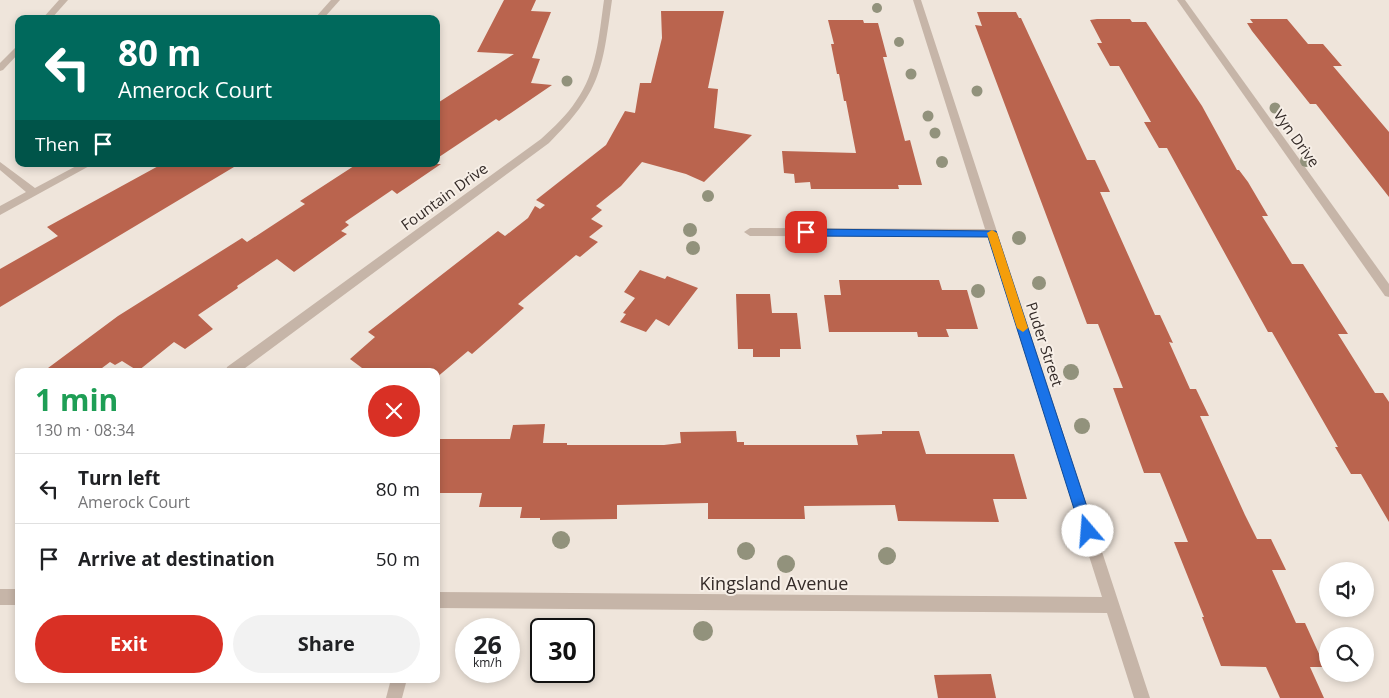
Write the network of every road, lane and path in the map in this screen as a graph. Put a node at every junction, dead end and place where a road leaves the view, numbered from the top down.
1 (64, 0) edge
2 (336, 0) edge
3 (608, 0) edge
4 (917, 0) edge
5 (1181, 0) edge
6 (50, 15) edge
7 (322, 15) edge
8 (15, 51) edge
9 (0, 68) edge
10 (0, 165) edge
11 (82, 167) edge
12 (34, 193) junction
13 (0, 211) edge
14 (750, 232) dead end
15 (992, 233) junction
16 (1389, 293) edge
17 (236, 368) edge
18 (0, 597) edge
19 (15, 597) edge
20 (440, 600) edge
21 (1112, 605) junction
22 (398, 683) edge
23 (394, 698) edge
24 (1142, 698) edge

1 - 6 street
2 - 7 street
3 - 17 street, Fountain Drive
4 - 15 street, Puder Street
5 - 16 street, Vyn Drive
8 - 9 street
10 - 12 street
11 - 12 street
12 - 13 street
14 - 15 street
15 - 21 street, Puder Street
18 - 19 street
20 - 21 street, Kingsland Avenue
21 - 24 street, Puder Street
22 - 23 street

